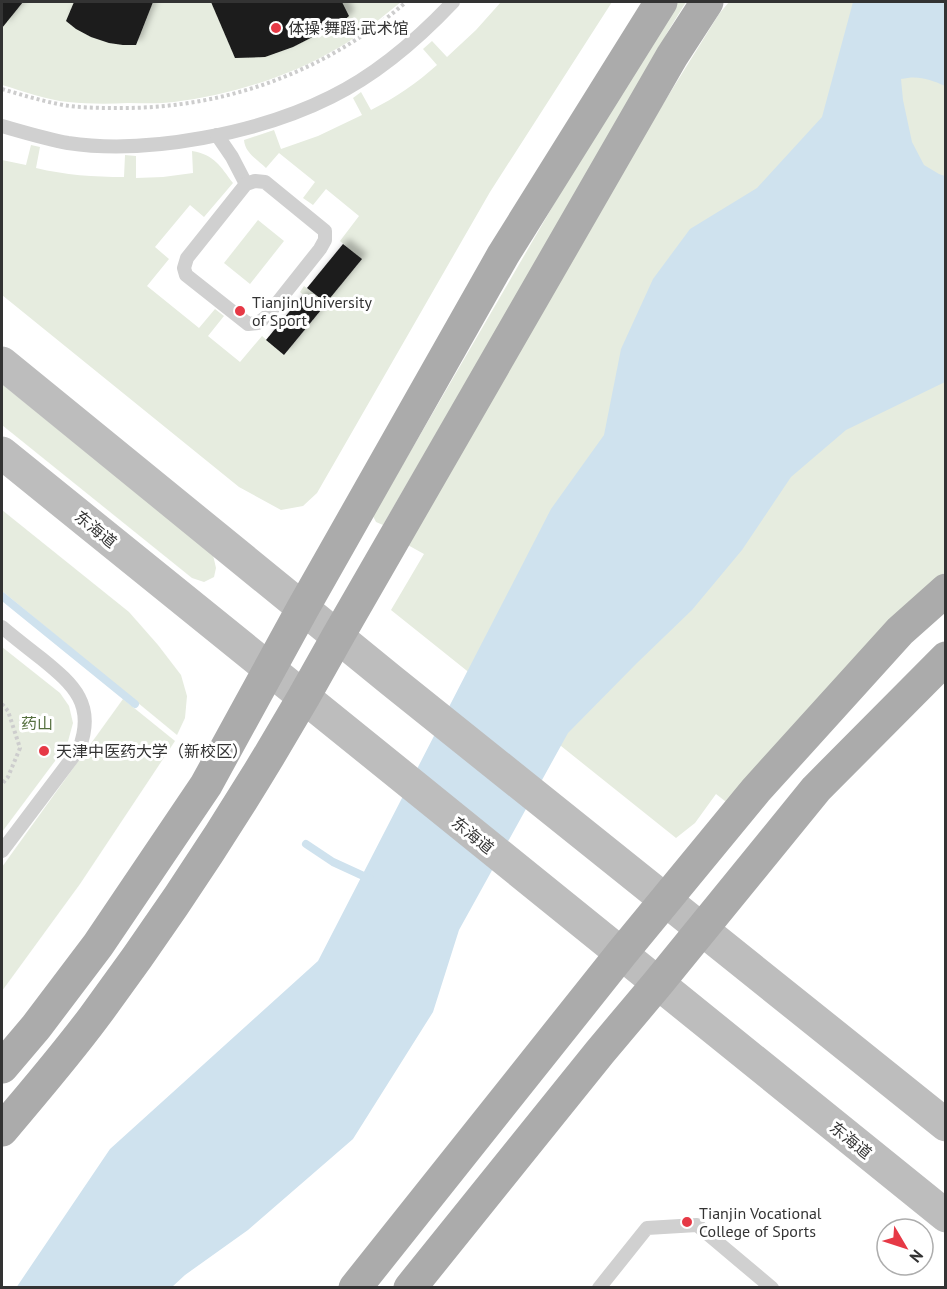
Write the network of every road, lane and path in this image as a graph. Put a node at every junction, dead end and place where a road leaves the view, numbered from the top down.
1 (406, 2) edge
2 (453, 2) edge
3 (661, 2) edge
4 (706, 2) edge
5 (2, 89) edge
6 (2, 126) edge
7 (217, 135) junction
8 (246, 184) junction
9 (2, 363) edge
10 (2, 453) edge
11 (945, 590) edge
12 (303, 608) junction
13 (2, 627) edge
14 (338, 636) junction
15 (945, 658) edge
16 (269, 669) junction
17 (304, 697) junction
18 (2, 704) edge
19 (2, 784) edge
20 (2, 850) edge
21 (666, 900) junction
22 (702, 929) junction
23 (621, 954) junction
24 (658, 983) junction
25 (2, 1067) edge
26 (945, 1125) edge
27 (2, 1130) edge
28 (945, 1216) edge
29 (355, 1287) edge
30 (410, 1287) edge
31 (599, 1287) edge
32 (772, 1287) edge

1 - 5 path
2 - 7 lane
3 - 12 main road
4 - 14 main road
6 - 7 lane
7 - 8 lane
8 - 8 lane
9 - 12 main road
10 - 16 main road, 东海道
11 - 21 main road
12 - 14 main road
12 - 16 main road
13 - 20 lane
14 - 17 main road
14 - 21 main road
15 - 22 main road
16 - 17 main road, 东海道
16 - 25 main road
17 - 23 main road, 东海道
17 - 27 main road
18 - 19 path
21 - 22 main road
21 - 23 main road
22 - 24 main road
22 - 26 main road
23 - 24 main road, 东海道
23 - 29 main road
24 - 28 main road, 东海道
24 - 30 main road
31 - 32 lane

